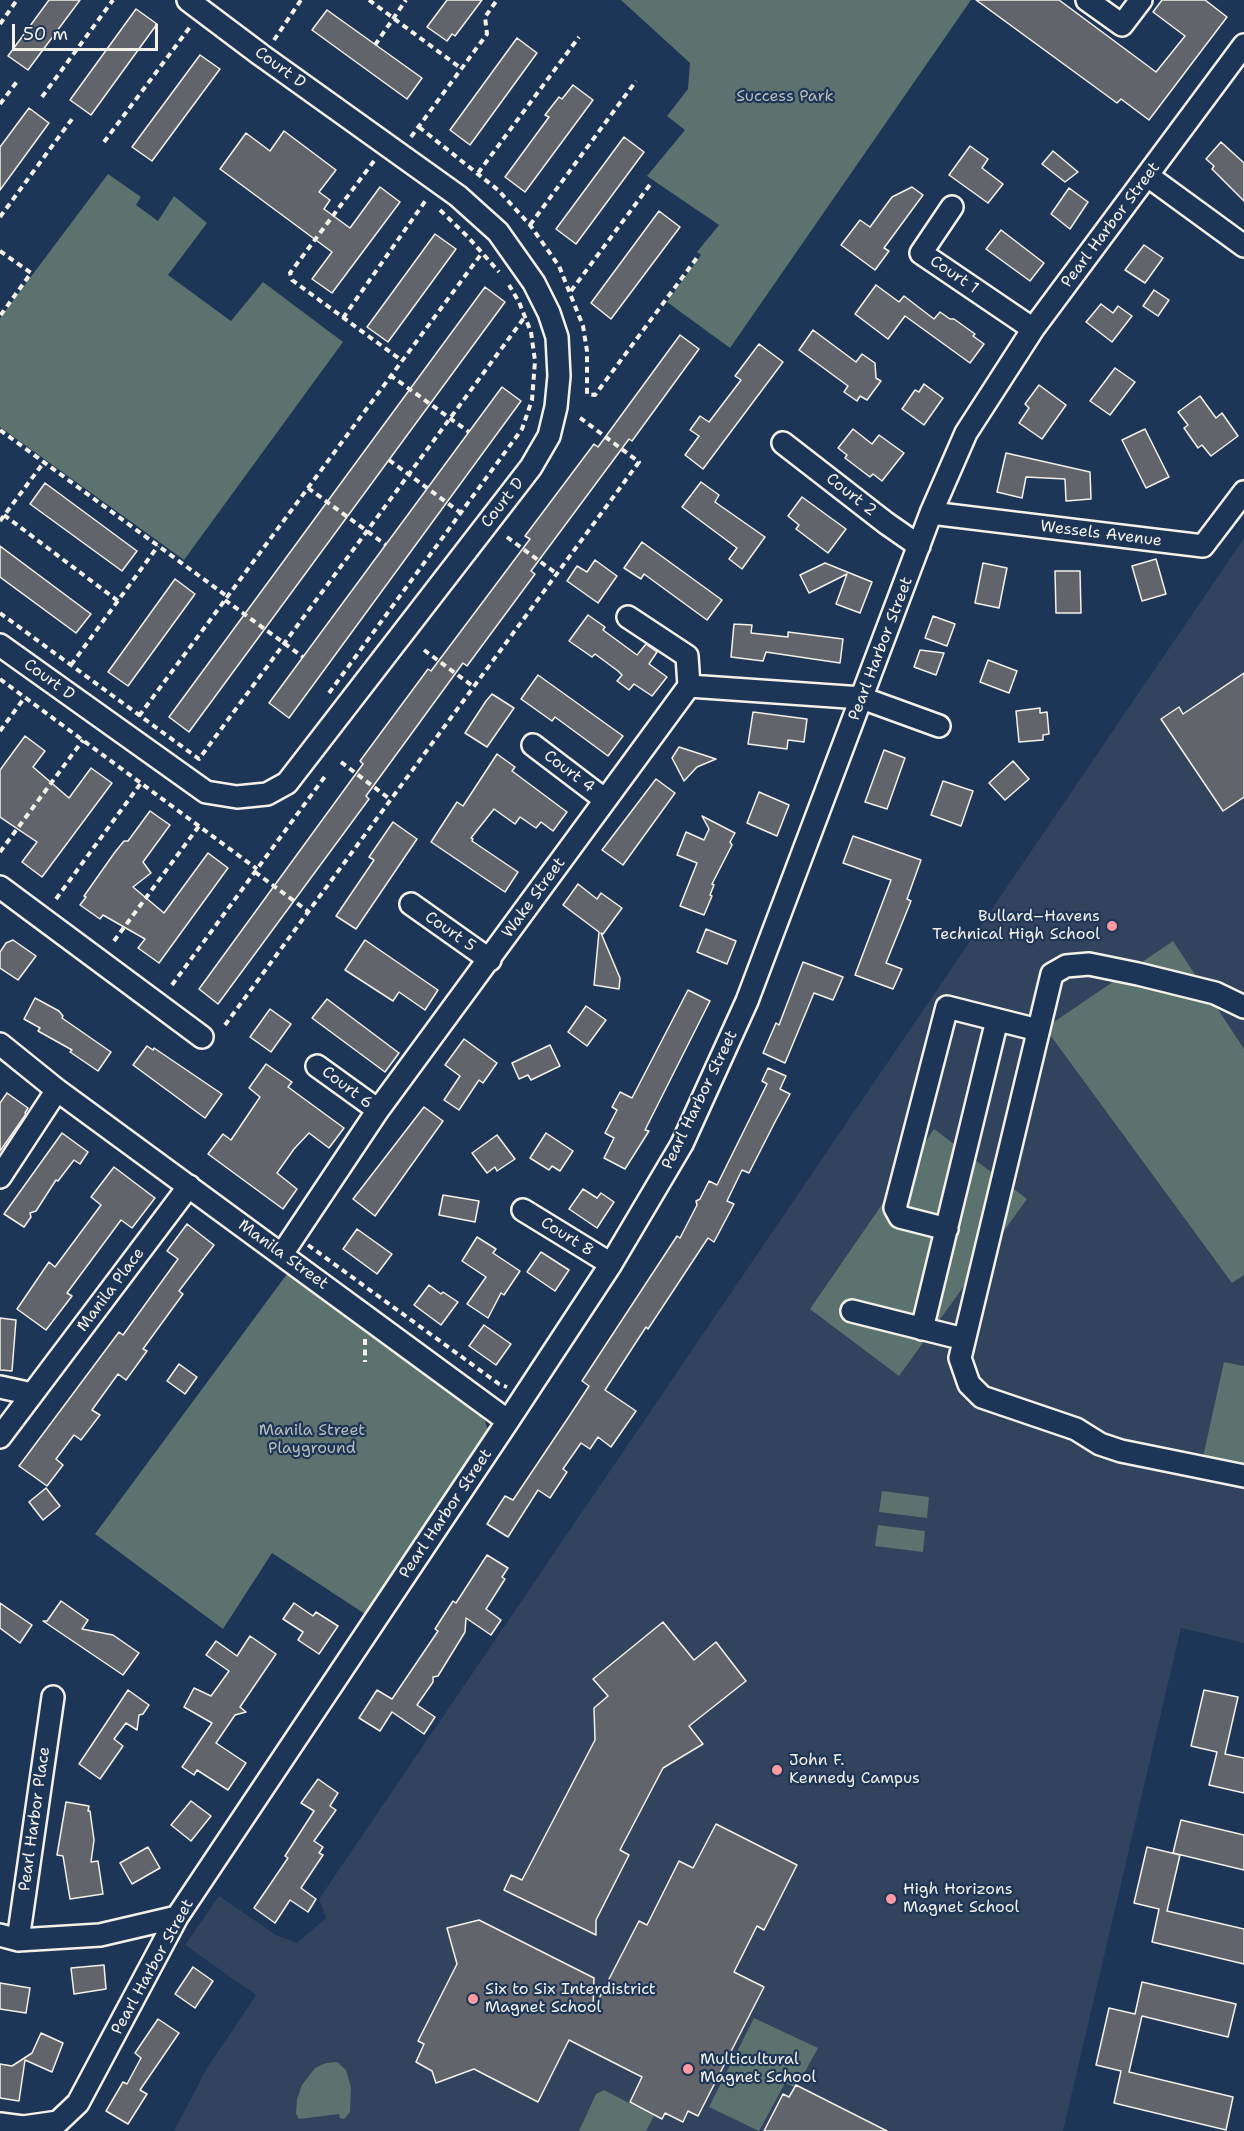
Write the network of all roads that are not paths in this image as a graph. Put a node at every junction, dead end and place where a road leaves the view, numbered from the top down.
1 (188, 0) edge
2 (1088, 0) edge
3 (1141, 0) edge
4 (1244, 45) edge
5 (1148, 176) junction
6 (952, 207) dead end
7 (1244, 246) edge
8 (1033, 329) junction
9 (783, 443) dead end
10 (1244, 492) edge
11 (931, 513) junction
12 (919, 546) junction
13 (628, 617) dead end
14 (0, 645) edge
15 (689, 686) junction
16 (862, 698) junction
17 (939, 726) dead end
18 (533, 745) dead end
19 (604, 799) junction
20 (0, 887) edge
21 (411, 904) dead end
22 (490, 960) junction
23 (1244, 1007) edge
24 (997, 1020) junction
25 (1038, 1030) junction
26 (202, 1037) dead end
27 (0, 1044) edge
28 (317, 1066) dead end
29 (57, 1090) junction
30 (378, 1110) junction
31 (0, 1177) edge
32 (189, 1186) junction
33 (523, 1210) dead end
34 (947, 1229) junction
35 (282, 1254) junction
36 (610, 1264) junction
37 (852, 1311) dead end
38 (922, 1329) junction
39 (964, 1339) junction
40 (0, 1387) edge
41 (32, 1394) junction
42 (508, 1421) junction
43 (0, 1437) edge
44 (1244, 1476) edge
45 (52, 1697) dead end
46 (177, 1917) junction
47 (9, 1937) edge
48 (0, 2124) edge

1 - 14 street, Court D
2 - 3 street
4 - 5 street, Pearl Harbor Street
5 - 7 street
5 - 8 street, Pearl Harbor Street
6 - 8 street, Court 1
8 - 11 street, Pearl Harbor Street
9 - 12 street, Court 2
10 - 11 street, Wessels Avenue
11 - 12 street, Pearl Harbor Street
12 - 16 street, Pearl Harbor Street
13 - 15 street
15 - 16 street
15 - 19 street, Wake Street
16 - 17 street
16 - 36 street, Pearl Harbor Street
18 - 19 street, Court 4
19 - 22 street, Wake Street
20 - 26 street
21 - 22 street, Court 5
22 - 30 street, Wake Street
23 - 25 street
24 - 25 street
24 - 34 street
24 - 34 street
25 - 39 street
27 - 29 street, Manila Street
28 - 30 street, Court 6
29 - 31 street
29 - 32 street, Manila Street
30 - 35 street, Wake Street
32 - 35 street, Manila Street
32 - 41 street, Manila Place
33 - 36 street, Court 8
34 - 38 street
35 - 42 street, Manila Street
36 - 42 street, Pearl Harbor Street
37 - 38 street
38 - 39 street
39 - 44 street
40 - 41 street
41 - 43 street, Manila Place
42 - 46 street, Pearl Harbor Street
45 - 47 street, Pearl Harbor Place
46 - 47 street, Pearl Harbor Place
46 - 48 street, Pearl Harbor Street

